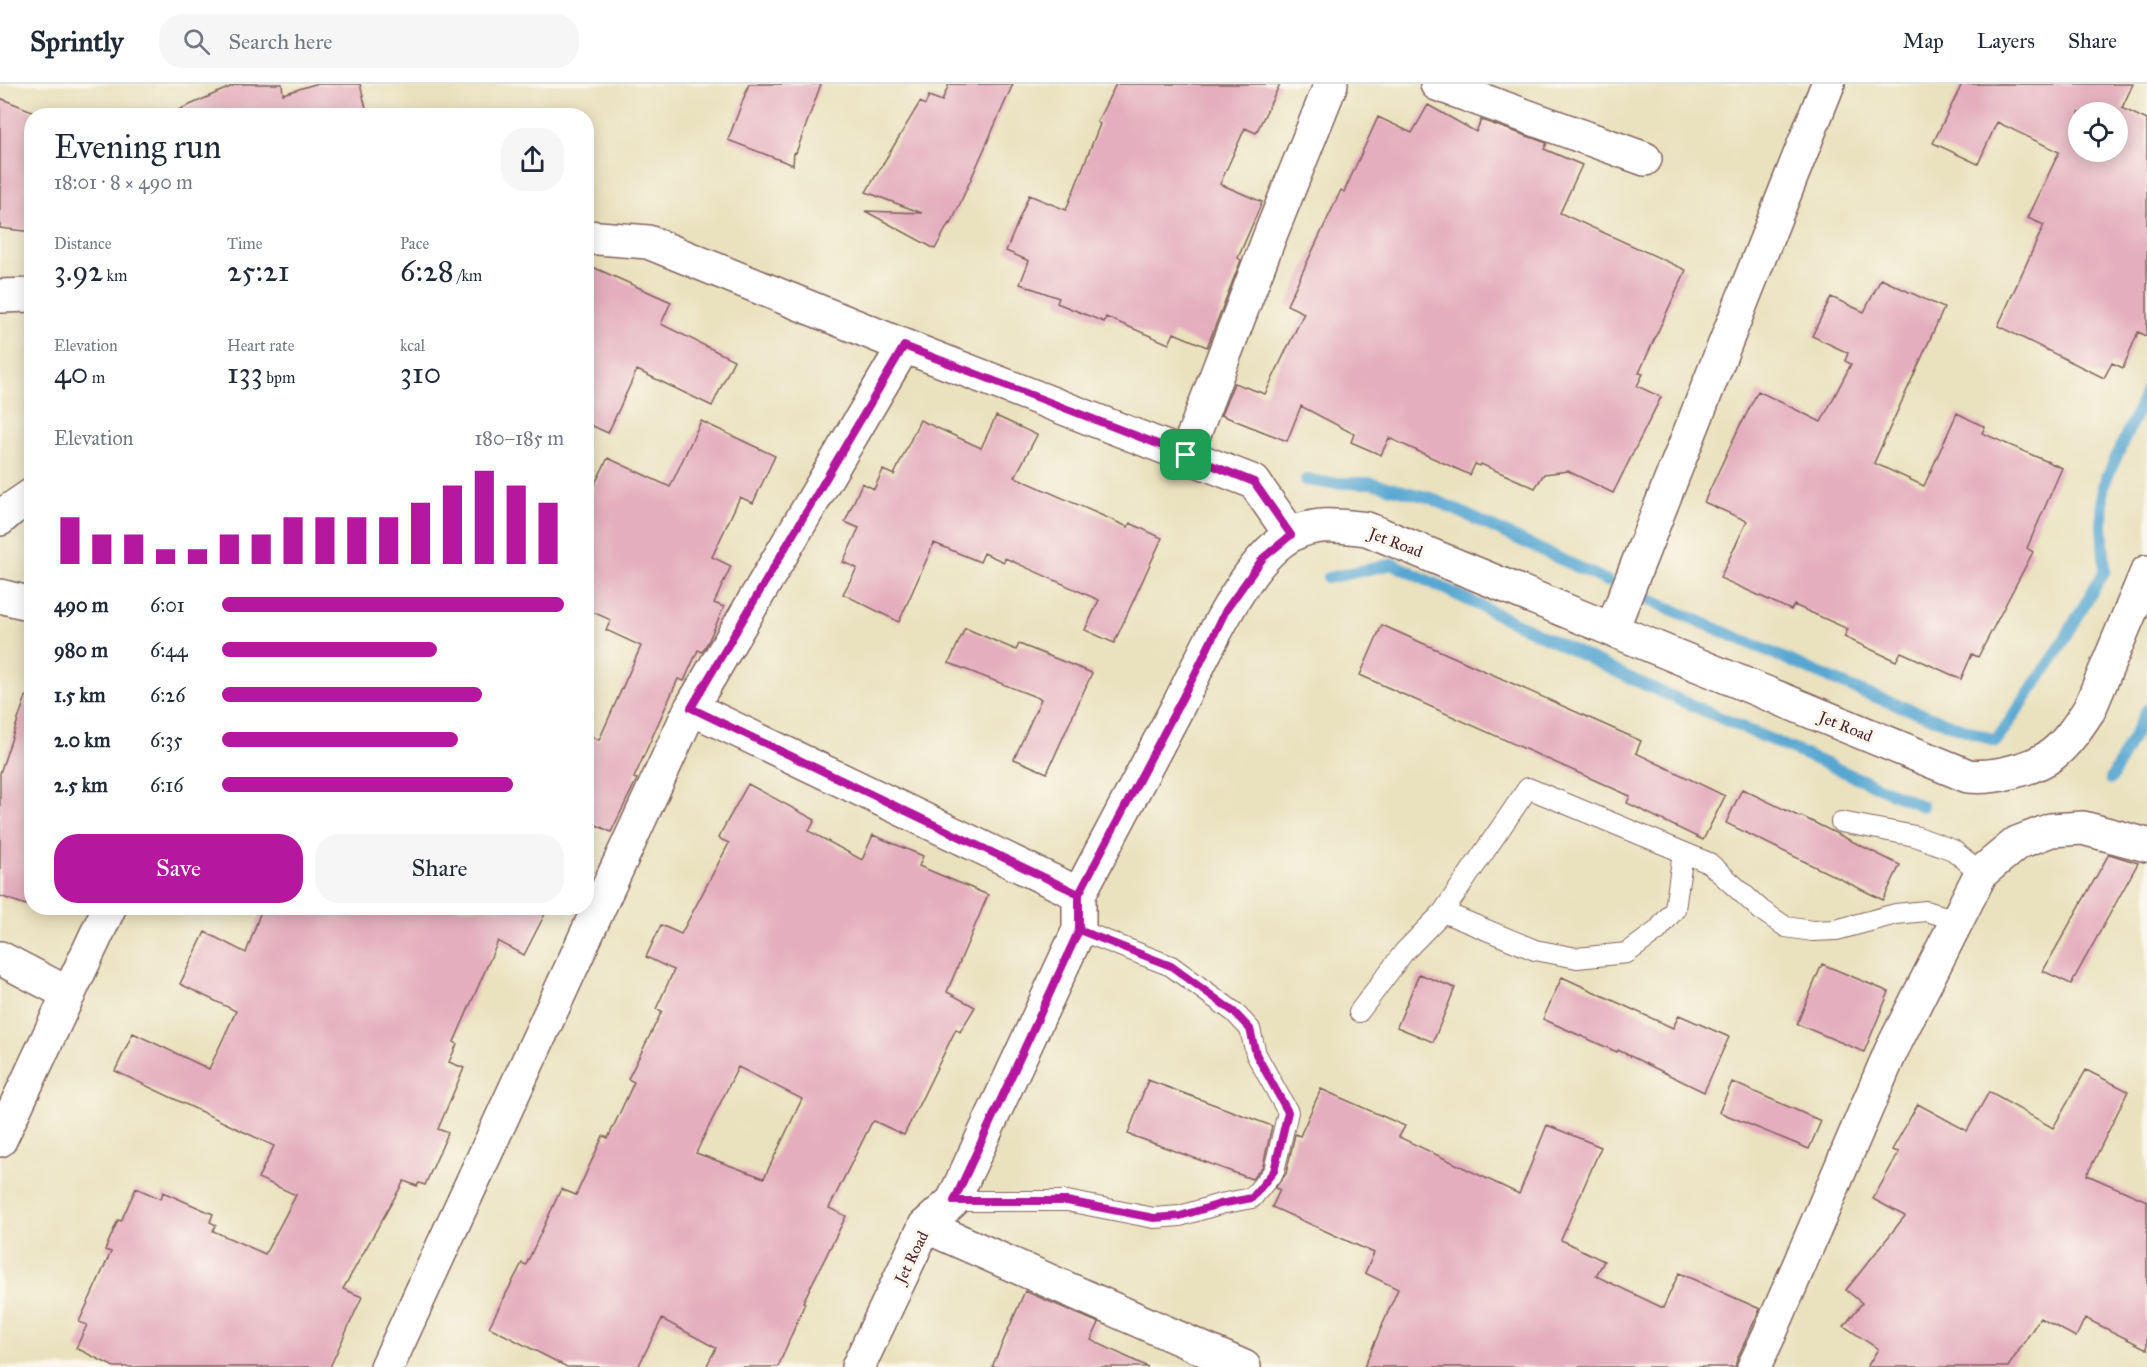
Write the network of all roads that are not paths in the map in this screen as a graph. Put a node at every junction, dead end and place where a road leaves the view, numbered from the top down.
1 (1331, 84) edge
2 (1437, 84) edge
3 (1828, 84) edge
4 (1645, 159) dead end
5 (594, 238) edge
6 (24, 295) edge
7 (0, 296) edge
8 (904, 346) junction
9 (1186, 455) junction
10 (24, 500) edge
11 (0, 519) edge
12 (1291, 535) junction
13 (2147, 572) edge
14 (0, 596) edge
15 (24, 602) edge
16 (1612, 629) junction
17 (691, 708) junction
18 (1841, 822) dead end
19 (2147, 845) edge
20 (1683, 853) junction
21 (1981, 873) junction
22 (1079, 894) junction
23 (1443, 912) junction
24 (106, 915) edge
25 (1957, 920) junction
26 (1079, 930) junction
27 (0, 958) edge
28 (69, 994) junction
29 (1359, 1012) dead end
30 (0, 1140) edge
31 (954, 1201) junction
32 (925, 1226) junction
33 (387, 1367) edge
34 (858, 1367) edge
35 (1244, 1367) edge
36 (1754, 1367) edge

1 - 9 street
2 - 4 street
3 - 16 street
5 - 8 street
6 - 7 street
8 - 9 street
8 - 17 street
9 - 12 street
10 - 11 street
12 - 16 street, Jet Road
12 - 22 street, Jet Road
13 - 16 street, Jet Road
14 - 15 street
17 - 22 street
17 - 33 street
18 - 21 lane
19 - 21 street
20 - 23 lane
20 - 23 lane
20 - 25 lane
21 - 25 street
22 - 26 street, Jet Road
23 - 29 lane
24 - 28 street
25 - 36 street
26 - 31 street, Jet Road
26 - 31 lane
27 - 28 street
28 - 30 street
31 - 32 street, Jet Road
32 - 34 street, Jet Road
32 - 35 street

